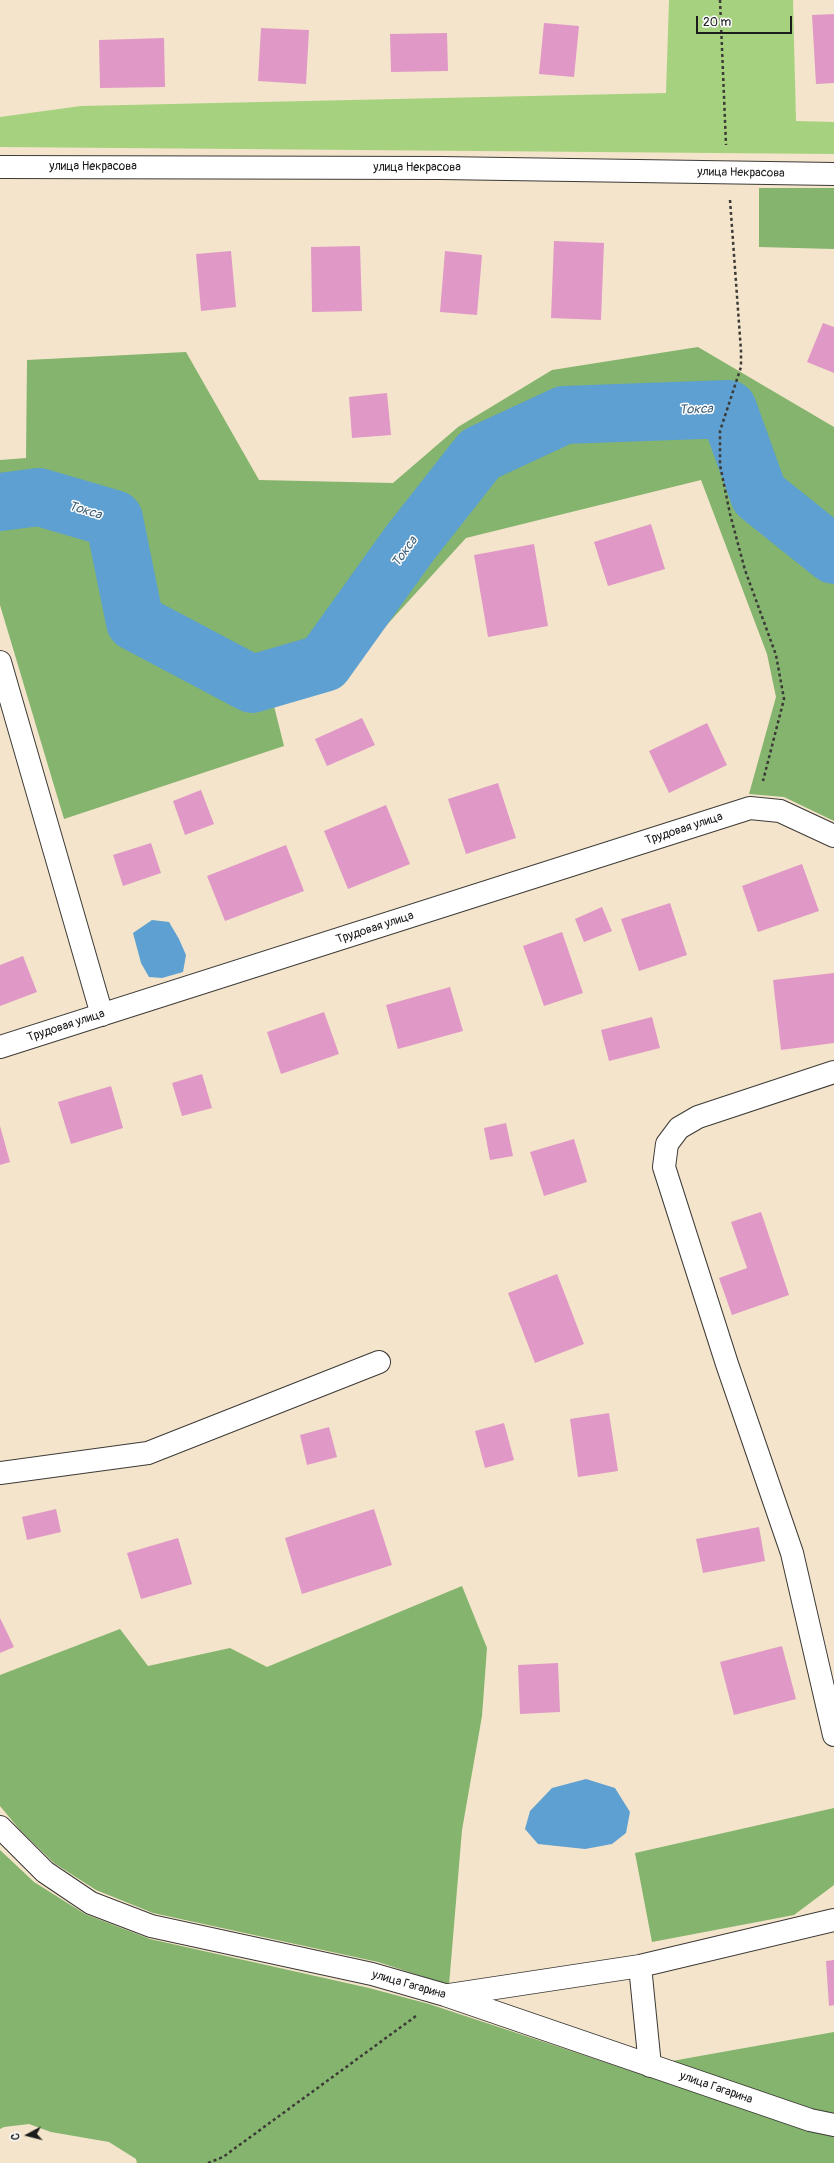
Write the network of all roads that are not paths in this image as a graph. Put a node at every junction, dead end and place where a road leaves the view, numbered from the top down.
1 (0, 167) edge
2 (834, 174) edge
3 (0, 662) edge
4 (834, 836) edge
5 (102, 1015) junction
6 (0, 1047) edge
7 (834, 1072) edge
8 (379, 1362) dead end
9 (0, 1473) edge
10 (834, 1735) edge
11 (0, 1827) edge
12 (834, 1920) edge
13 (640, 1966) junction
14 (445, 1995) junction
15 (650, 2066) junction
16 (834, 2125) edge

1 - 2 street, улица Некрасова
3 - 5 street
4 - 5 street, Трудовая улица
5 - 6 street, Трудовая улица
7 - 10 street
8 - 9 street
11 - 14 street, улица Гагарина
12 - 13 street
13 - 14 street
13 - 15 street
14 - 15 street, улица Гагарина
15 - 16 street, улица Гагарина

